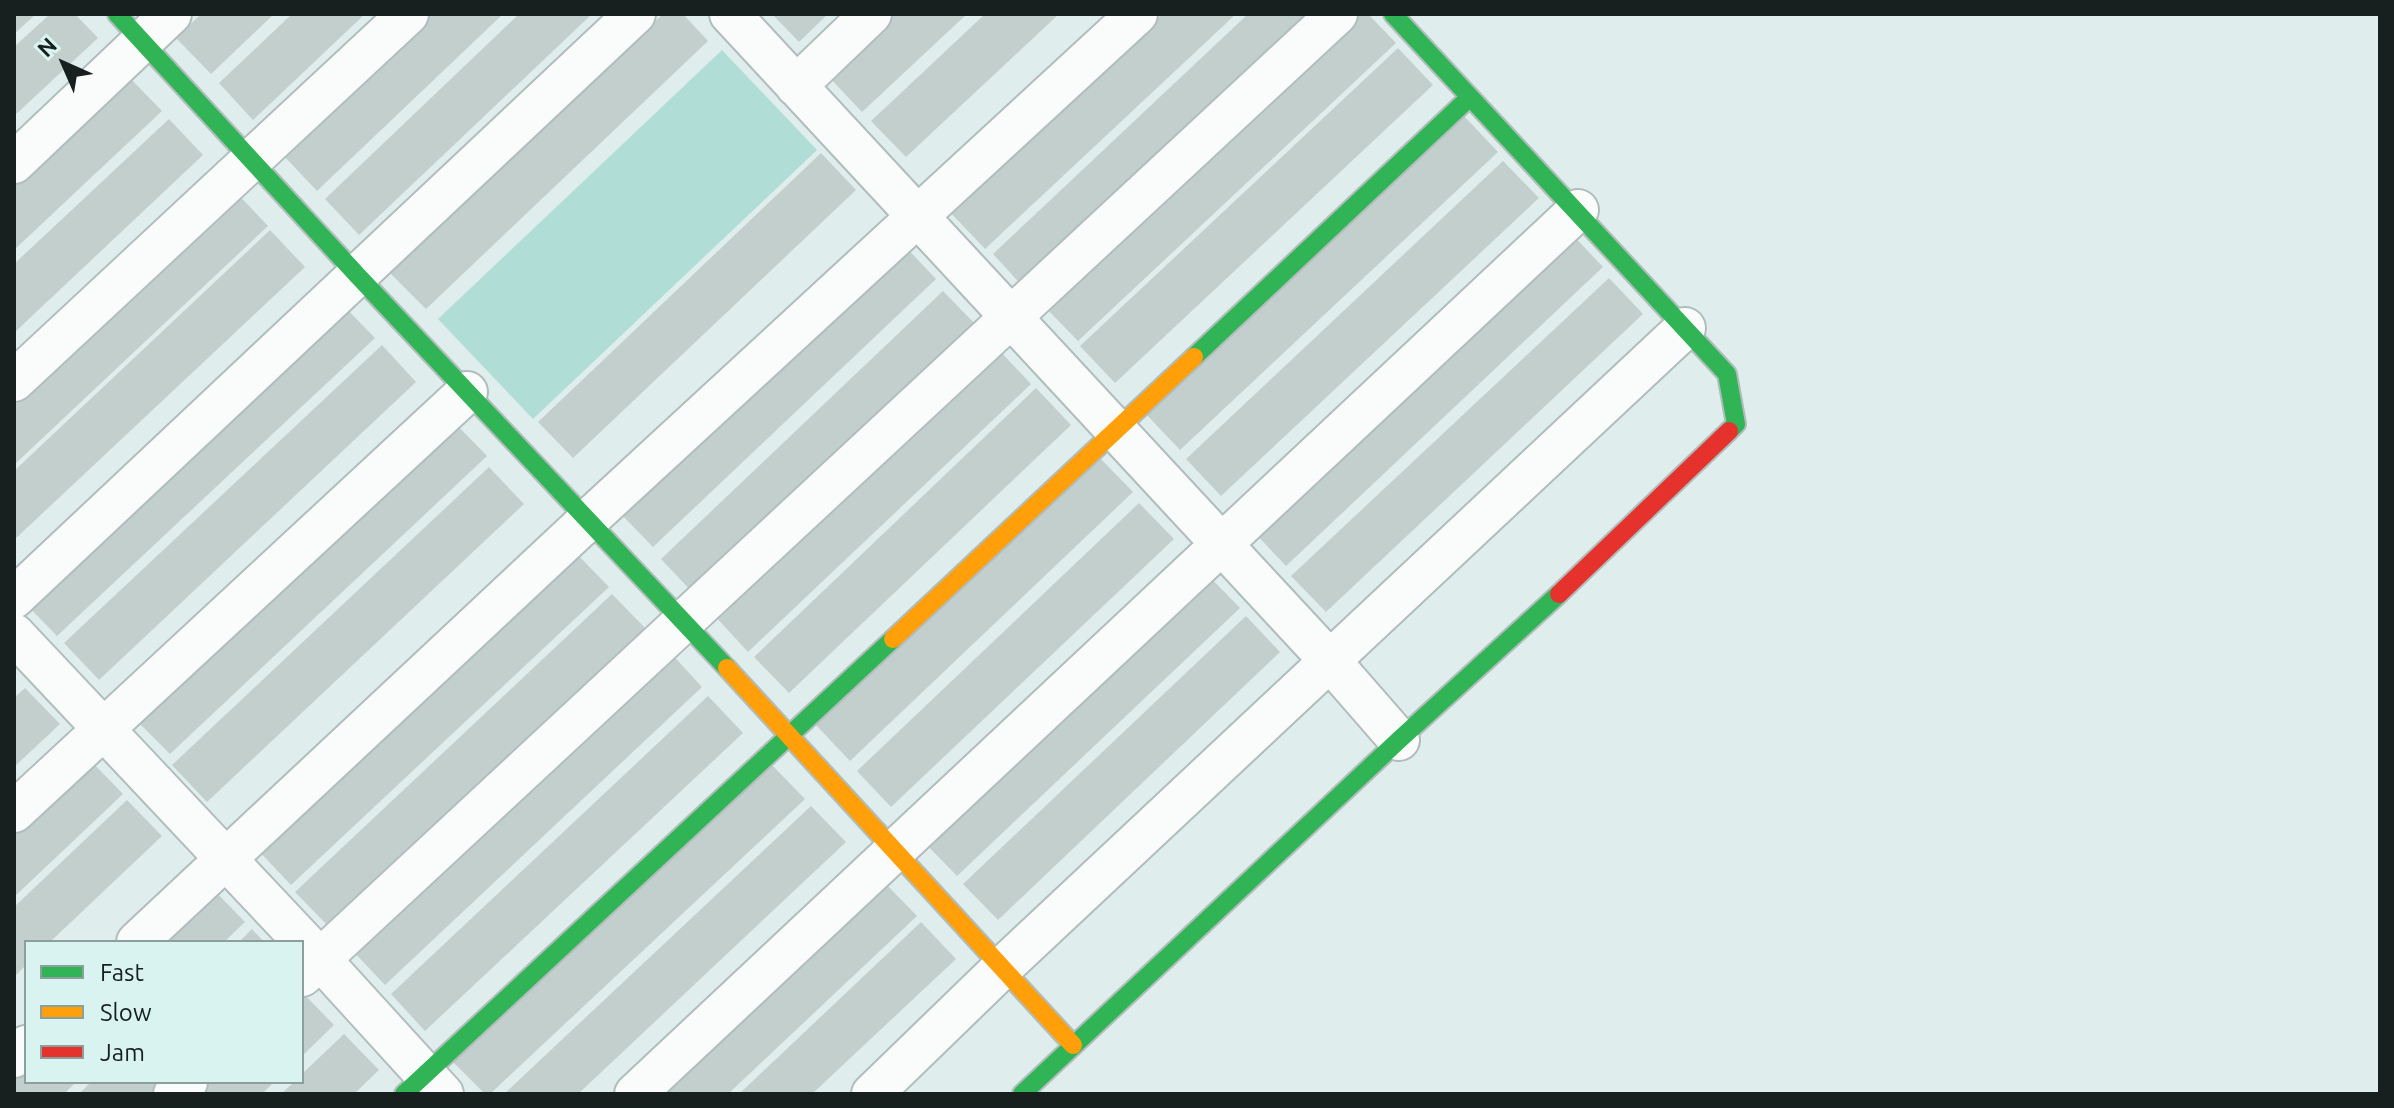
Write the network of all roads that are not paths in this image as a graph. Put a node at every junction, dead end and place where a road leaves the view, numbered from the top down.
1 (171, 14) edge
2 (408, 14) edge
3 (635, 14) edge
4 (730, 14) edge
5 (871, 14) edge
6 (1137, 14) edge
7 (1337, 14) edge
8 (1393, 14) edge
9 (129, 28) edge
10 (796, 86) junction
11 (1470, 97) junction
12 (251, 160) junction
13 (14, 163) edge
14 (1578, 210) junction
15 (917, 217) junction
16 (358, 276) junction
17 (1010, 319) junction
18 (1685, 328) junction
19 (14, 381) edge
20 (467, 392) junction
21 (1114, 430) junction
22 (588, 520) junction
23 (1221, 544) junction
24 (14, 598) edge
25 (683, 620) junction
26 (14, 634) edge
27 (1331, 662) junction
28 (104, 728) junction
29 (790, 736) junction
30 (1399, 740) junction
31 (14, 812) edge
32 (896, 851) junction
33 (225, 860) junction
34 (139, 940) edge
35 (289, 940) edge
36 (1004, 966) junction
37 (311, 967) edge
38 (1073, 1045) junction
39 (424, 1087) edge
40 (635, 1094) edge
41 (872, 1094) edge
42 (1022, 1094) edge

1 - 9 street
2 - 12 street
3 - 16 street
4 - 10 street
5 - 10 street
6 - 15 street
7 - 17 street
8 - 11 street
9 - 12 street
9 - 13 street
10 - 15 street
11 - 14 street
11 - 21 street
12 - 16 street
12 - 19 street
14 - 18 street
14 - 23 street
15 - 17 street
15 - 22 street
16 - 20 street
16 - 24 street
17 - 21 street
17 - 25 street
18 - 27 street
18 - 30 street
20 - 22 street
20 - 28 street
21 - 23 street
21 - 29 street
22 - 25 street
22 - 33 street
23 - 27 street
23 - 32 street
25 - 29 street
25 - 37 street
26 - 28 street
27 - 30 street
27 - 36 street
28 - 31 street
28 - 33 street
29 - 32 street
29 - 39 street
30 - 38 street
32 - 36 street
32 - 40 street
33 - 34 street
33 - 35 street
36 - 38 street
36 - 41 street
37 - 39 street
38 - 42 street

